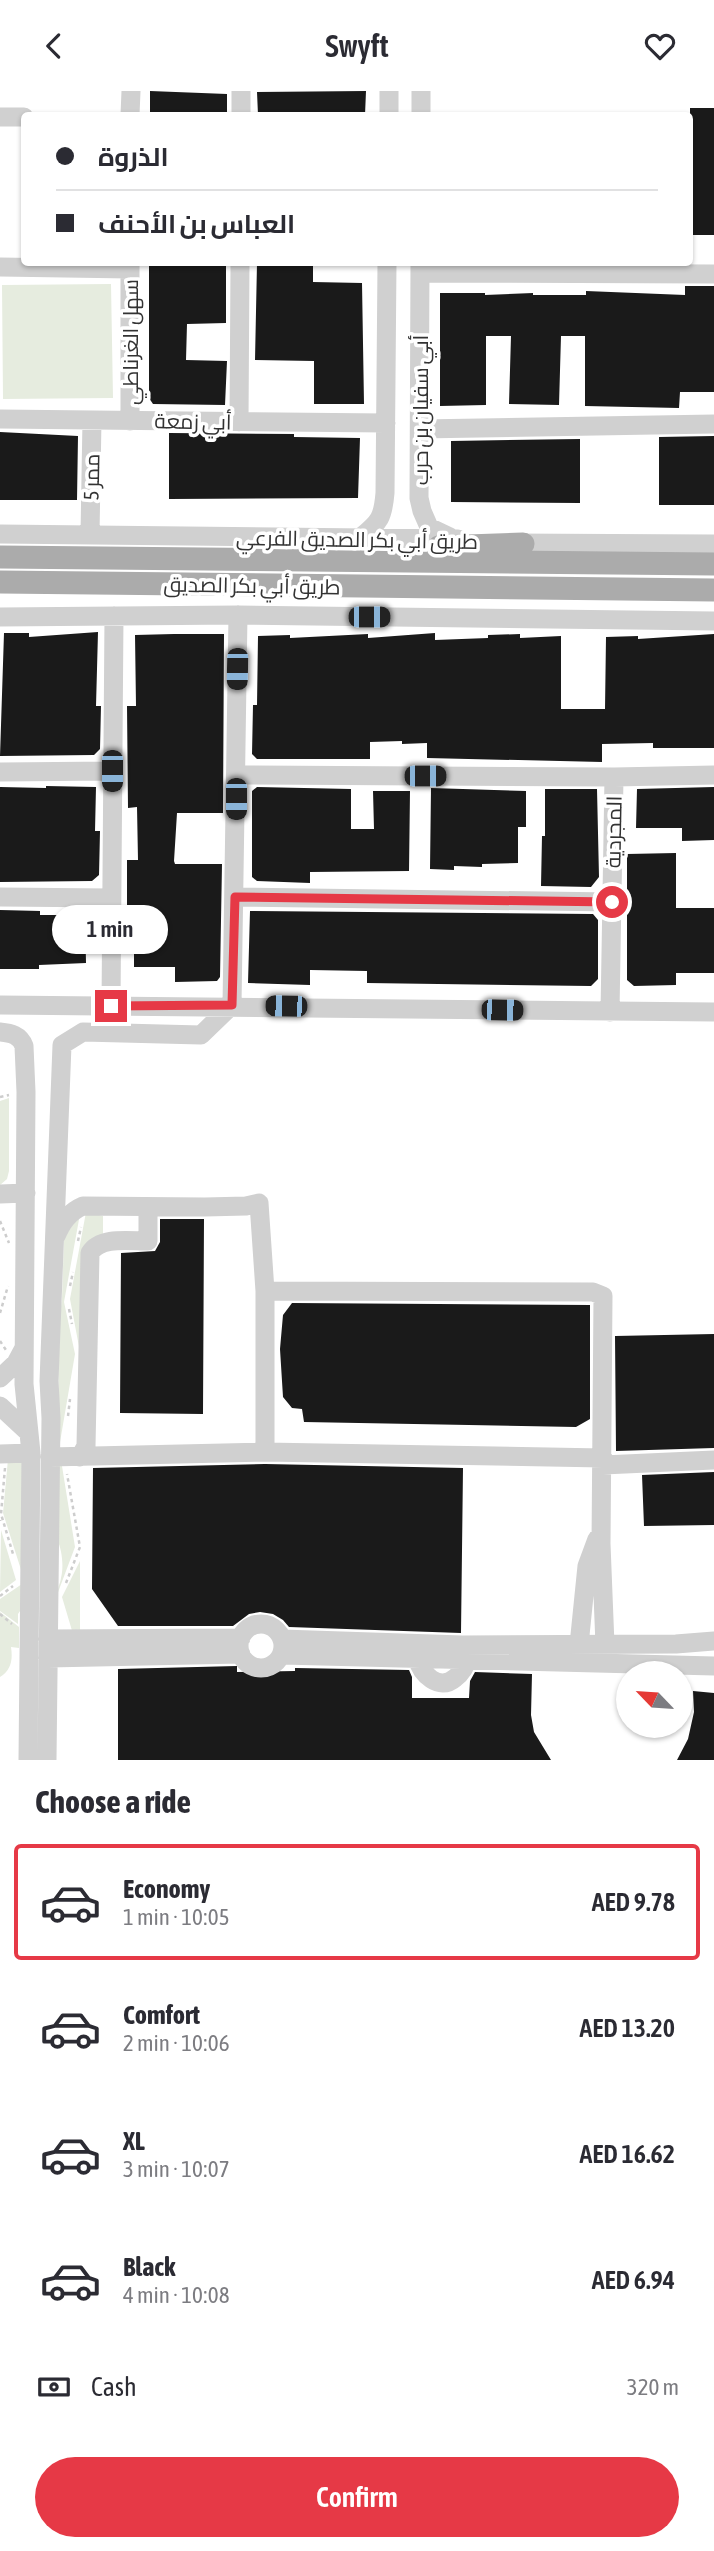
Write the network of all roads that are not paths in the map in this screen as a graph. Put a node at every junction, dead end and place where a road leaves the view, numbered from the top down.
1 (131, 91) edge
2 (241, 91) edge
3 (389, 91) edge
4 (421, 91) edge
5 (131, 112) edge
6 (241, 112) edge
7 (389, 112) edge
8 (421, 112) edge
9 (0, 117) edge
10 (21, 117) edge
11 (130, 266) edge
12 (240, 266) edge
13 (387, 266) edge
14 (0, 267) edge
15 (420, 268) edge
16 (586, 268) edge
17 (714, 274) edge
18 (0, 419) edge
19 (92, 420) junction
20 (130, 421) junction
21 (239, 422) junction
22 (386, 423) junction
23 (714, 424) edge
24 (419, 429) junction
25 (387, 475) junction
26 (419, 479) junction
27 (0, 534) edge
28 (90, 534) junction
29 (361, 537) junction
30 (454, 539) junction
31 (523, 544) junction
32 (713, 548) edge
33 (0, 557) edge
34 (121, 558) junction
35 (0, 582) edge
36 (714, 590) edge
37 (238, 615) junction
38 (114, 616) junction
39 (0, 617) edge
40 (714, 621) edge
41 (112, 771) junction
42 (0, 772) edge
43 (236, 775) junction
44 (714, 775) edge
45 (614, 777) junction
46 (0, 897) edge
47 (235, 897) junction
48 (111, 898) junction
49 (612, 902) junction
50 (0, 1005) edge
51 (232, 1005) junction
52 (111, 1006) junction
53 (610, 1012) junction
54 (714, 1012) edge
55 (0, 1033) edge
56 (26, 1193) junction
57 (0, 1194) edge
58 (148, 1207) junction
59 (54, 1240) junction
60 (265, 1291) junction
61 (24, 1348) junction
62 (0, 1378) edge
63 (49, 1381) junction
64 (24, 1384) junction
65 (0, 1406) edge
66 (27, 1432) junction
67 (265, 1452) junction
68 (3, 1454) edge
69 (57, 1456) junction
70 (714, 1460) edge
71 (603, 1461) junction
72 (601, 1529) junction
73 (714, 1641) edge
74 (579, 1645) junction
75 (605, 1645) junction
76 (241, 1646) junction
77 (282, 1647) junction
78 (48, 1649) junction
79 (714, 1666) edge
80 (28, 1760) edge
81 (47, 1760) edge

1 - 5 street
2 - 6 street
3 - 7 street
4 - 8 street
9 - 10 street
11 - 14 street
11 - 20 street, سهل الغرناطي
12 - 21 street
13 - 22 street, أبي سفيان بن حرب
15 - 16 street
15 - 24 street, أبي سفيان بن حرب
16 - 17 street
18 - 19 street, أبي زمعة
19 - 20 street, أبي زمعة
19 - 28 street, ممر 5
20 - 21 street, أبي زمعة
21 - 22 street, أبي زمعة
22 - 25 street, أبي سفيان بن حرب
23 - 24 street
24 - 26 street, أبي سفيان بن حرب
25 - 26 street
25 - 29 street, أبي سفيان بن حرب
26 - 30 street, أبي سفيان بن حرب
27 - 28 street, طريق أبي بكر الصديق الفرعي
28 - 29 street, طريق أبي بكر الصديق الفرعي
29 - 30 street, طريق أبي بكر الصديق الفرعي
30 - 31 street, طريق أبي بكر الصديق الفرعي
31 - 32 street, طريق أبي بكر الصديق الفرعي
31 - 34 main road
32 - 34 main road, طريق أبي بكر الصديق
33 - 34 main road, طريق أبي بكر الصديق
35 - 36 main road, طريق أبي بكر الصديق
37 - 38 street
37 - 40 street
37 - 43 street
38 - 39 street
38 - 41 street
41 - 42 street
41 - 48 street
43 - 45 street
43 - 47 street
44 - 45 street
45 - 49 street, المجردية
46 - 48 street
47 - 49 street
47 - 51 street
48 - 52 street
49 - 53 street, المجردية
50 - 52 street
51 - 52 street
51 - 53 street
51 - 59 street
53 - 54 street
55 - 56 street
56 - 57 street
56 - 61 street
58 - 59 street
58 - 60 street
58 - 69 street
59 - 63 street
60 - 67 street
60 - 71 street
61 - 62 street
61 - 64 street
63 - 64 street
63 - 69 street
64 - 66 street
65 - 66 street
66 - 69 street
67 - 69 street
67 - 71 street
68 - 69 street
69 - 78 street
69 - 80 street
70 - 71 street
71 - 72 street
72 - 74 street
72 - 75 street
73 - 75 street
74 - 75 street
74 - 77 street
76 - 77 street
76 - 77 street
76 - 78 street
77 - 79 street
78 - 81 street

